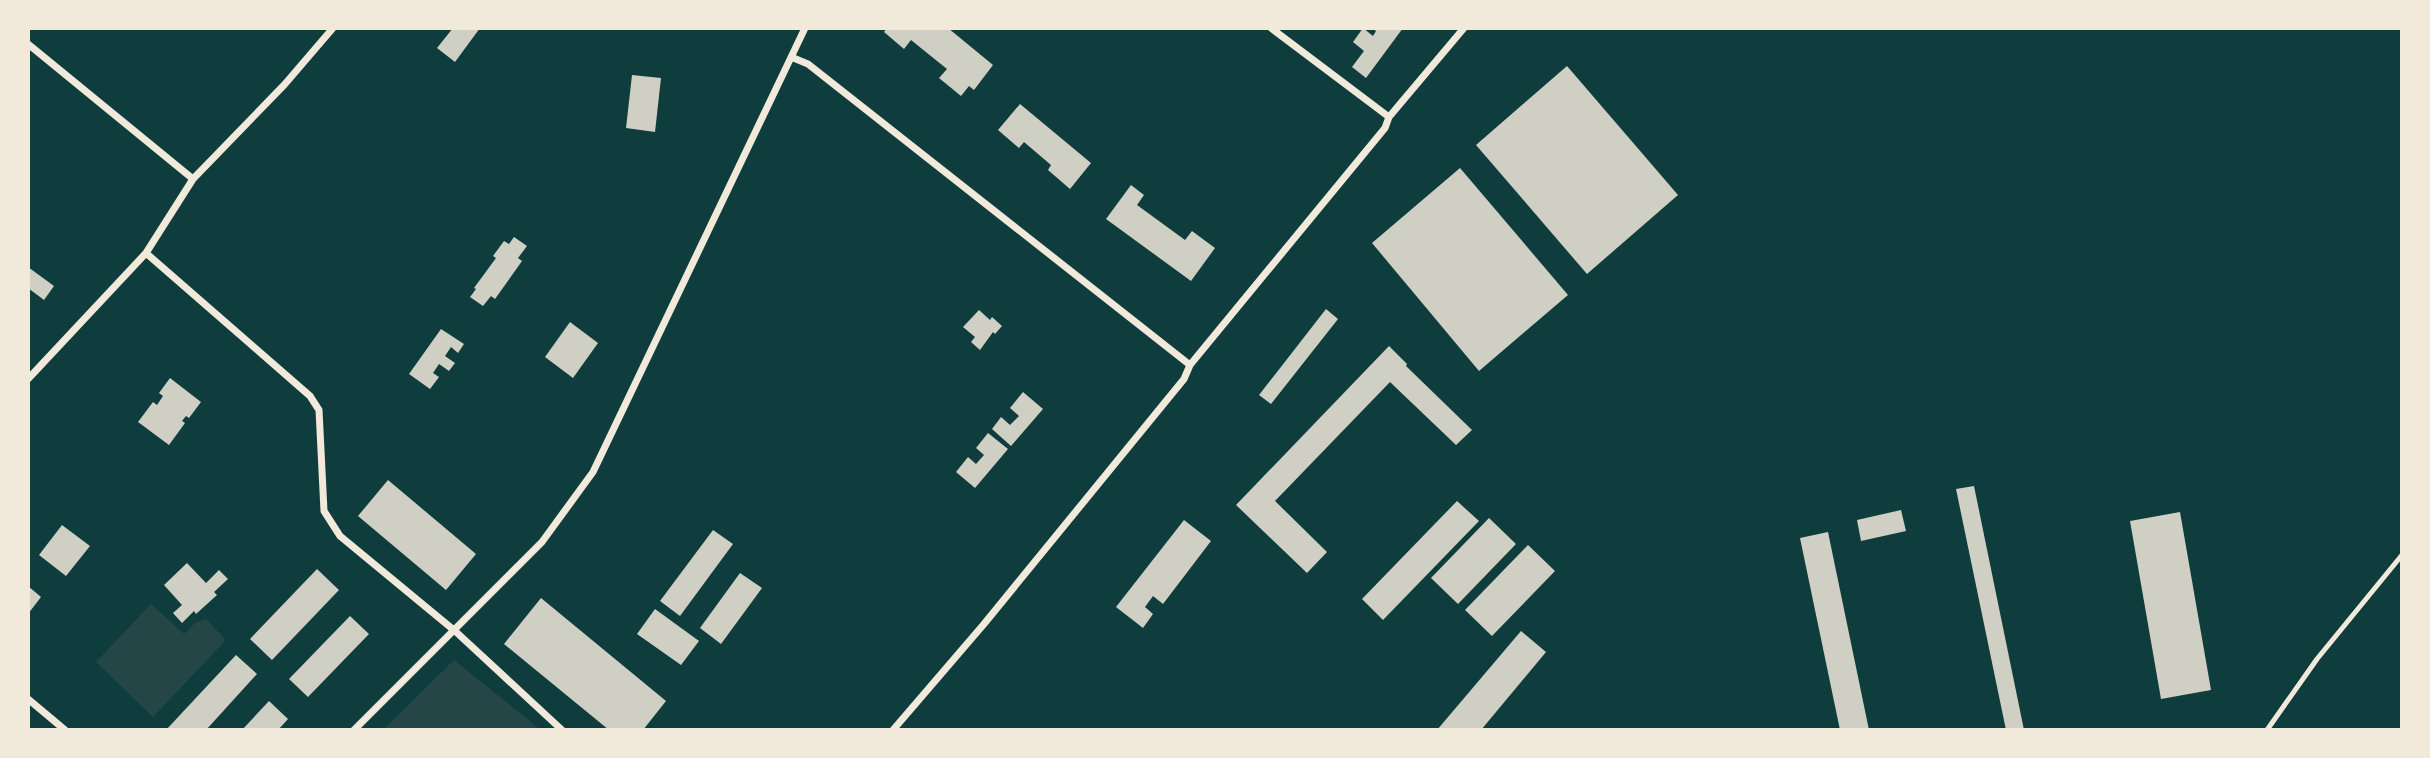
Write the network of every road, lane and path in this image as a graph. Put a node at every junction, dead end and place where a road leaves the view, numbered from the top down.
1 (333, 28) edge
2 (805, 28) edge
3 (1272, 28) edge
4 (1464, 28) edge
5 (28, 44) edge
6 (791, 57) junction
7 (1389, 117) junction
8 (193, 179) junction
9 (146, 253) junction
10 (1190, 365) junction
11 (28, 379) edge
12 (2402, 555) edge
13 (455, 631) junction
14 (28, 699) edge
15 (65, 730) edge
16 (354, 730) edge
17 (562, 730) edge
18 (893, 730) edge
19 (2267, 730) edge

1 - 8 street
2 - 6 street
3 - 7 street
4 - 7 street
5 - 8 street
6 - 10 street
6 - 13 street
7 - 10 street
8 - 9 street
9 - 11 street
9 - 13 street
10 - 18 street
12 - 19 lane
13 - 16 street
13 - 17 street
14 - 15 street

